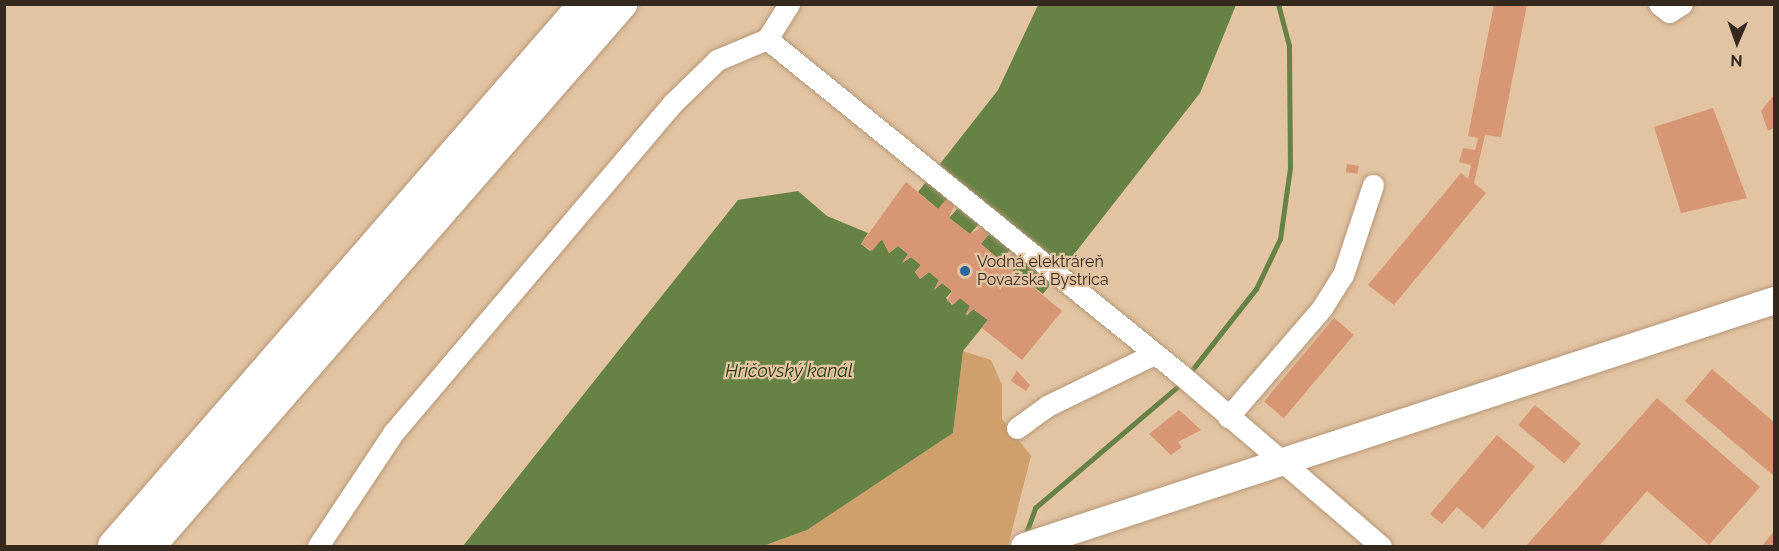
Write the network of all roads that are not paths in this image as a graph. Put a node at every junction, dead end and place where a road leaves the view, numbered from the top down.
1 (585, 4) edge
2 (621, 4) edge
3 (789, 4) edge
4 (1659, 4) edge
5 (1682, 4) edge
6 (767, 39) junction
7 (1372, 185) dead end
8 (1774, 300) edge
9 (1154, 354) junction
10 (1228, 417) junction
11 (1017, 428) dead end
12 (1278, 462) junction
13 (114, 546) edge
14 (149, 546) edge
15 (318, 546) edge
16 (1025, 546) edge
17 (1381, 546) edge

1 - 13 highway
2 - 14 highway
3 - 6 lane
4 - 5 lane
6 - 9 lane
6 - 15 lane
7 - 10 lane
8 - 12 main road
9 - 10 lane
9 - 11 lane
10 - 12 lane
12 - 16 main road
12 - 17 lane

